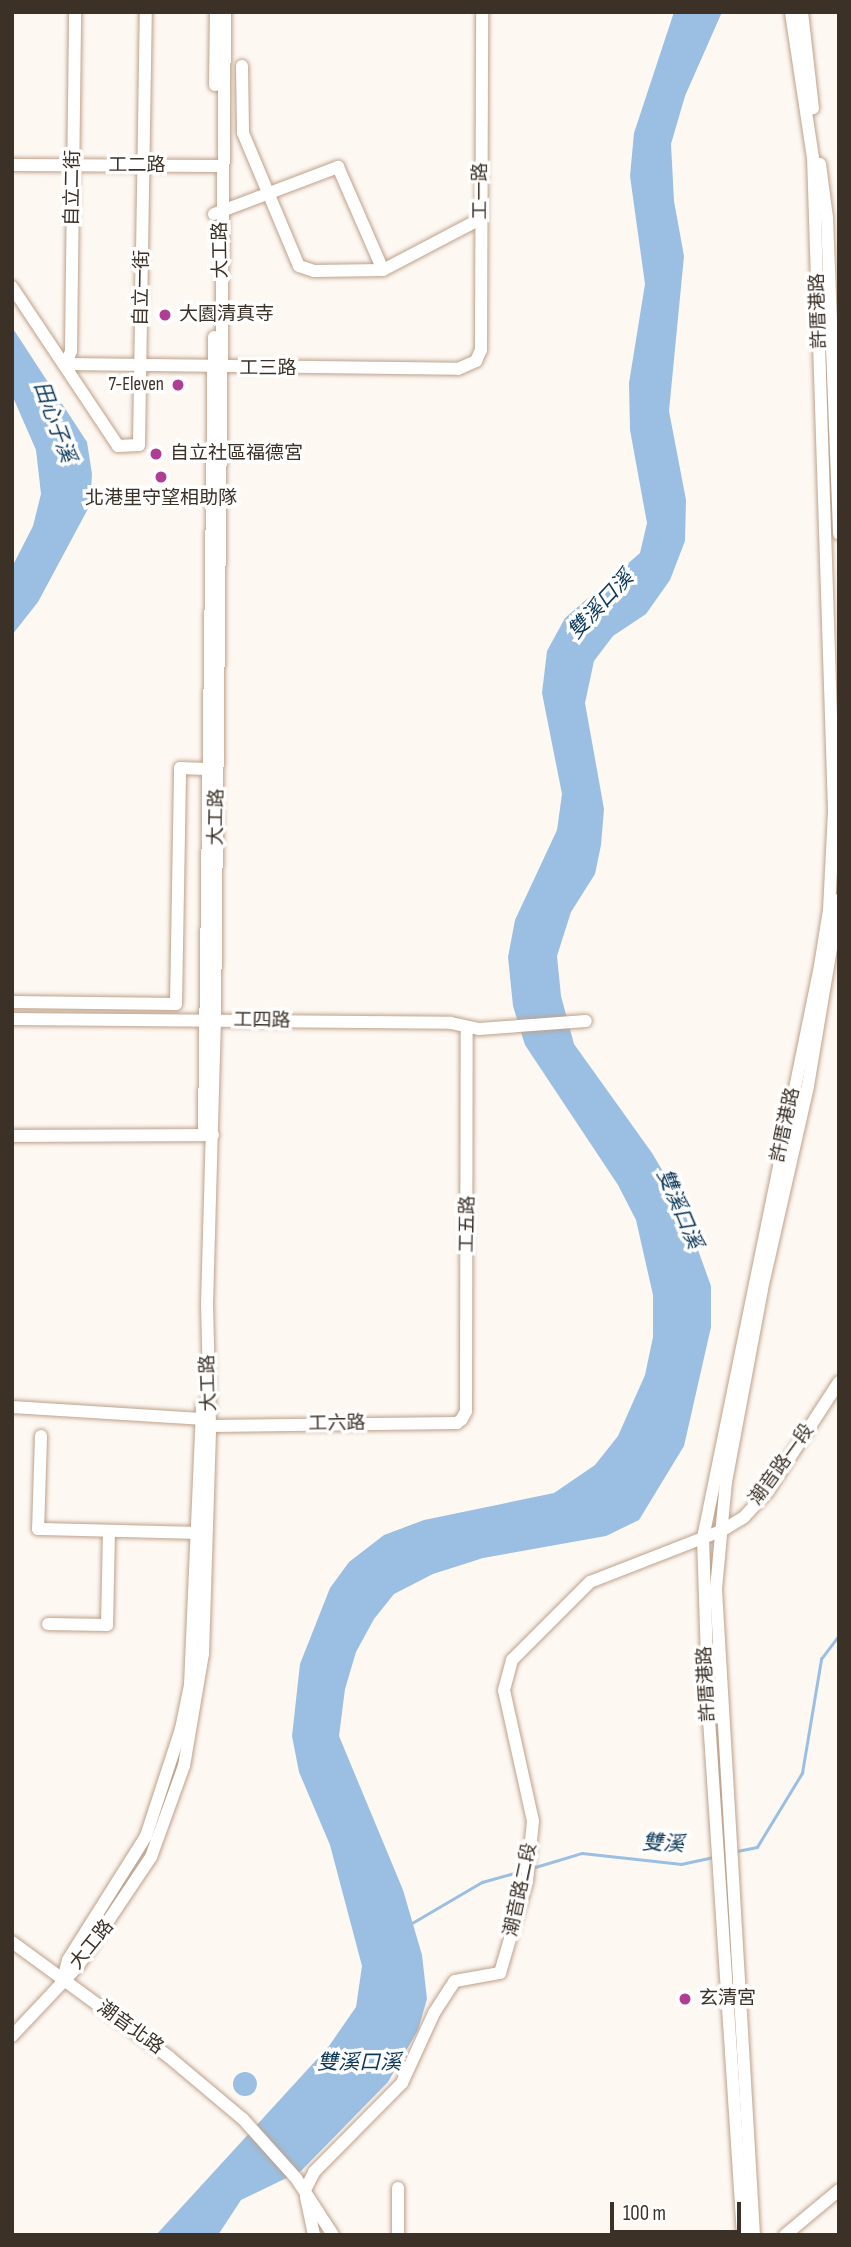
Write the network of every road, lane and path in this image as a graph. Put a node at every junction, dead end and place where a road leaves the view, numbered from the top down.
1 (75, 12) edge
2 (146, 12) edge
3 (216, 12) edge
4 (225, 12) edge
5 (482, 12) edge
6 (791, 12) edge
7 (802, 12) edge
8 (242, 66) dead end
9 (813, 134) junction
10 (12, 165) edge
11 (73, 165) junction
12 (143, 166) junction
13 (217, 166) junction
14 (267, 196) junction
15 (217, 213) junction
16 (480, 219) junction
17 (383, 270) junction
18 (12, 287) edge
19 (66, 364) junction
20 (469, 366) joint
21 (141, 367) junction
22 (219, 369) junction
23 (839, 534) edge
24 (833, 542) edge
25 (206, 769) junction
26 (180, 796) junction
27 (205, 797) junction
28 (839, 900) edge
29 (829, 935) junction
30 (12, 1002) edge
31 (12, 1018) edge
32 (210, 1020) junction
33 (583, 1022) dead end
34 (467, 1029) junction
35 (209, 1135) junction
36 (12, 1136) edge
37 (839, 1382) edge
38 (12, 1407) edge
39 (463, 1419) joint
40 (206, 1422) junction
41 (41, 1436) dead end
42 (109, 1531) junction
43 (201, 1533) junction
44 (712, 1535) junction
45 (47, 1624) dead end
46 (722, 1857) junction
47 (12, 1942) edge
48 (62, 1980) junction
49 (12, 2036) edge
50 (398, 2188) dead end
51 (305, 2190) junction
52 (839, 2190) edge
53 (314, 2235) edge
54 (333, 2235) edge
55 (398, 2235) edge
56 (743, 2235) edge
57 (754, 2235) edge
58 (785, 2235) edge

1 - 11 street, 自立二街
2 - 12 street, 自立一街
3 - 13 street, 大工路
4 - 13 street, 大工路
5 - 16 street, 工一路
6 - 9 street, 許厝港路
7 - 9 street, 許厝港路
8 - 14 street
9 - 23 street, 許厝港路
9 - 24 street, 許厝港路
10 - 11 street, 工二路
11 - 12 street, 工二路
11 - 19 street, 自立二街
12 - 13 street, 工二路
12 - 21 street, 自立一街
13 - 15 street, 大工路
14 - 15 street
14 - 17 street
14 - 17 street
15 - 22 street, 大工路
16 - 17 street
16 - 20 street, 工一路
18 - 19 street
19 - 21 street, 工三路
19 - 21 street, 自立一街
20 - 22 street, 工三路
21 - 22 street, 工三路
22 - 25 street, 大工路
22 - 32 street, 大工路
24 - 29 street, 許厝港路
25 - 26 street
25 - 27 street, 大工路
26 - 27 street
26 - 30 street
27 - 32 street, 大工路
28 - 29 street, 許厝港路
29 - 44 street, 許厝港路
29 - 44 street, 許厝港路
31 - 32 street, 工四路
32 - 34 street, 工四路
32 - 35 street, 大工路
33 - 34 street, 工四路
34 - 39 street, 工五路
35 - 36 street
35 - 40 street, 大工路
37 - 44 street, 潮音路一段
38 - 40 street, 工六路
39 - 40 street, 工六路
40 - 43 street, 大工路
41 - 42 street
42 - 43 street
42 - 45 street
43 - 48 street, 大工路
44 - 46 street, 許厝港路
44 - 46 street, 許厝港路
44 - 51 street, 潮音路二段
46 - 56 street, 許厝港路
46 - 57 street, 許厝港路
47 - 48 street, 潮音北路
48 - 49 street, 大工路
48 - 51 street, 潮音北路
50 - 55 street
51 - 53 street
51 - 54 street, 潮音北路
52 - 58 street

